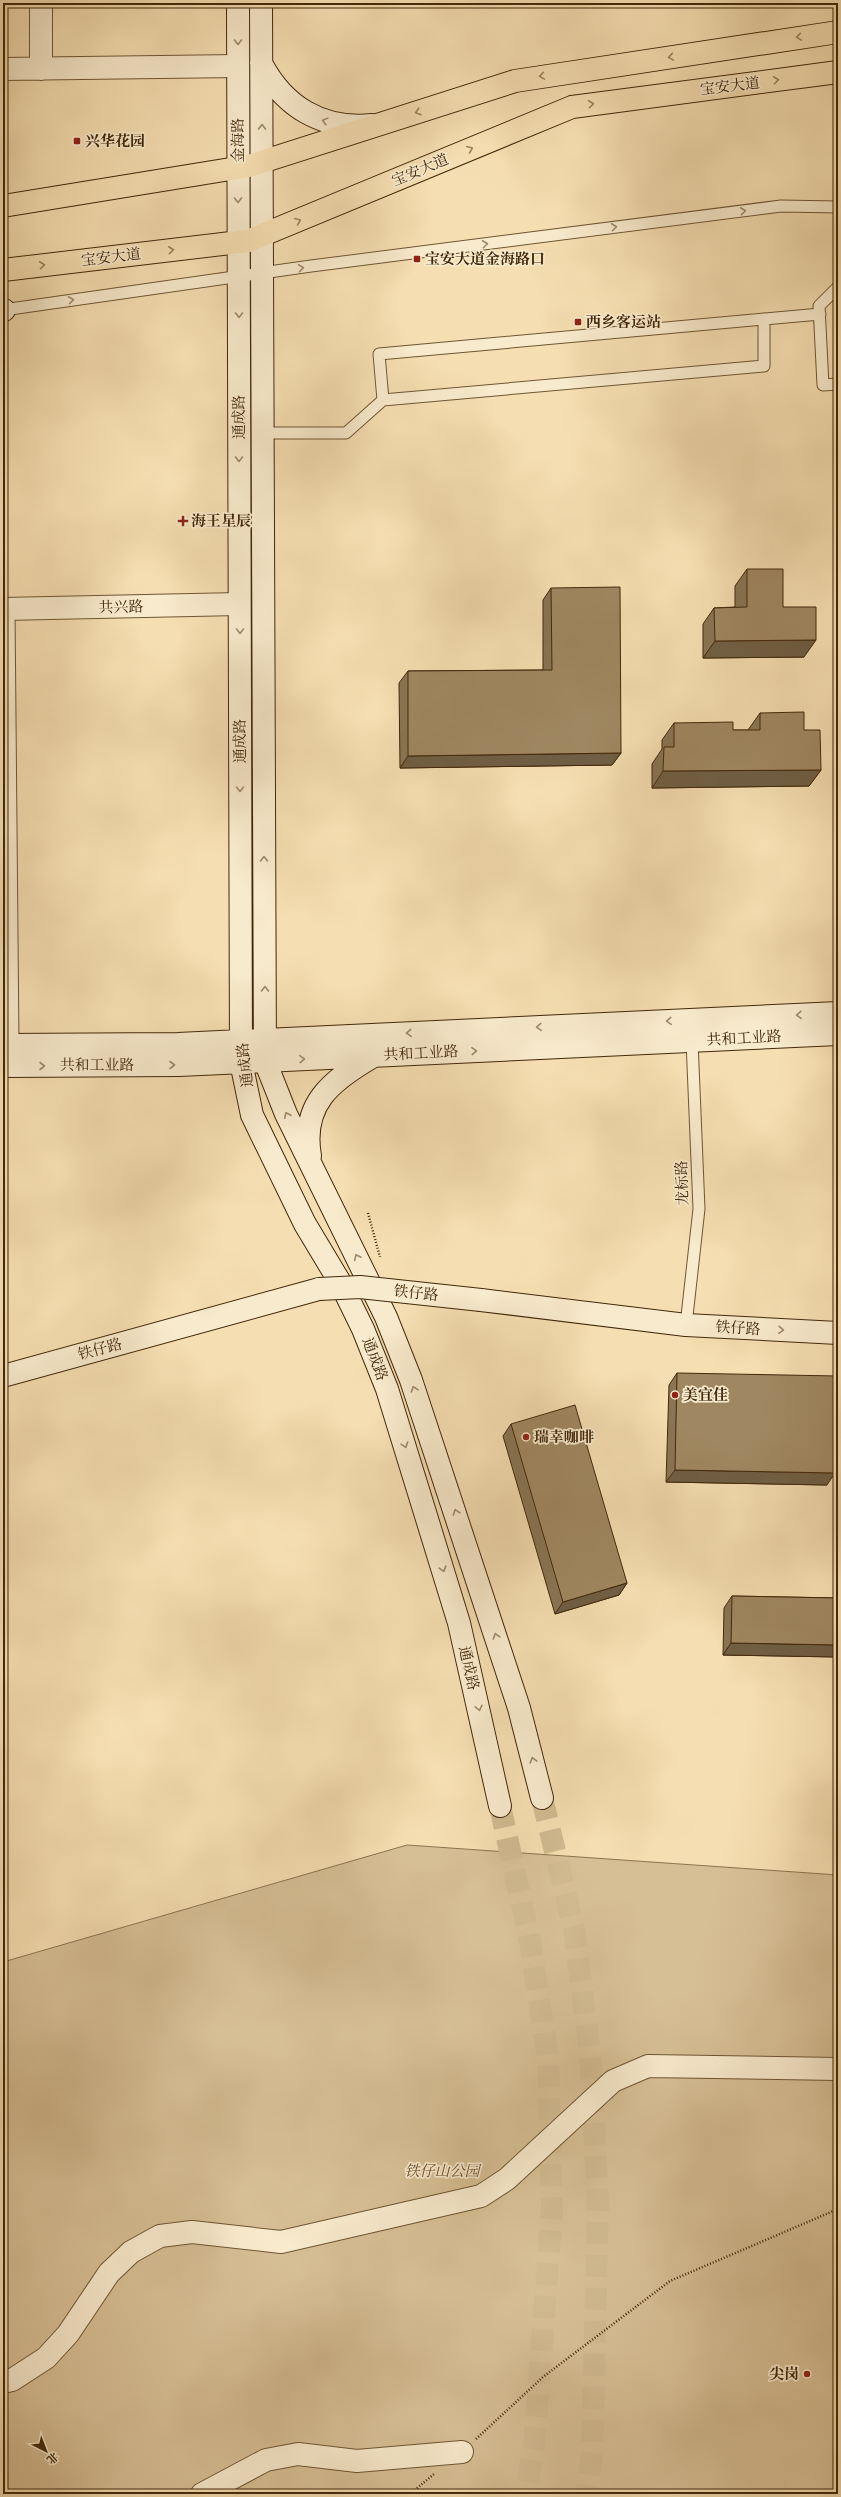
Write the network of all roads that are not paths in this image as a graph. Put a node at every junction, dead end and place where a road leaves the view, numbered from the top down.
1 (41, 3) edge
2 (238, 3) edge
3 (261, 3) edge
4 (838, 32) edge
5 (261, 63) junction
6 (238, 66) junction
7 (3, 69) edge
8 (41, 69) junction
9 (838, 72) edge
10 (377, 125) junction
11 (262, 162) junction
12 (238, 168) junction
13 (3, 197) edge
14 (55, 198) junction
15 (3, 206) edge
16 (838, 207) edge
17 (262, 236) junction
18 (238, 242) junction
19 (3, 270) edge
20 (262, 273) junction
21 (238, 276) junction
22 (838, 287) edge
23 (3, 310) edge
24 (820, 314) junction
25 (764, 319) junction
26 (838, 384) edge
27 (383, 400) junction
28 (263, 434) junction
29 (239, 604) junction
30 (6, 609) edge
31 (838, 1013) edge
32 (838, 1034) edge
33 (692, 1041) junction
34 (8, 1045) edge
35 (265, 1050) junction
36 (241, 1051) junction
37 (375, 1055) junction
38 (3, 1066) edge
39 (311, 1165) junction
40 (686, 1325) junction
41 (838, 1334) edge
42 (3, 1376) edge
43 (542, 1798) tunnel mouth
44 (500, 1806) tunnel mouth
45 (838, 2069) edge
46 (3, 2382) edge
47 (462, 2452) road end
48 (202, 2494) edge

1 - 8 street
2 -> 6 street, 金海路
3 - 5 street, 金海路
4 -> 10 main road
10 -> 5 street
11 -> 5 street, 金海路
6 - 8 street
6 - 12 street, 金海路
7 - 8 street
17 -> 9 main road, 宝安大道
10 - 11 main road
11 - 12 main road
11 - 17 street, 金海路
12 - 14 main road
12 -> 18 street, 金海路
13 - 14 street
14 - 15 main road
20 -> 16 lane
17 - 18 main road, 宝安大道
17 - 20 street, 金海路
19 -> 18 main road, 宝安大道
18 - 21 street, 金海路
20 - 21 lane
20 - 28 street, 通成路
23 -> 21 lane
21 -> 29 street, 通成路
22 - 24 lane
24 - 25 lane
24 - 26 lane
25 - 27 lane
25 - 27 lane
27 - 28 lane
35 -> 28 street, 通成路
29 - 30 street, 共兴路
29 -> 36 street, 通成路
30 - 34 lane
31 -> 35 street, 共和工业路
32 - 33 street, 共和工业路
37 -> 33 street, 共和工业路
33 - 40 lane, 龙标路
34 - 36 street, 共和工业路
35 - 36 street, 共和工业路
35 -> 37 street, 共和工业路
39 -> 35 street, 通成路
38 -> 36 street, 共和工业路
36 -> 44 street, 通成路
37 - 39 street
43 -> 39 street, 通成路
40 -> 41 street, 铁仔路
40 - 42 street, 铁仔路, bridge
45 - 46 street
47 - 48 street

